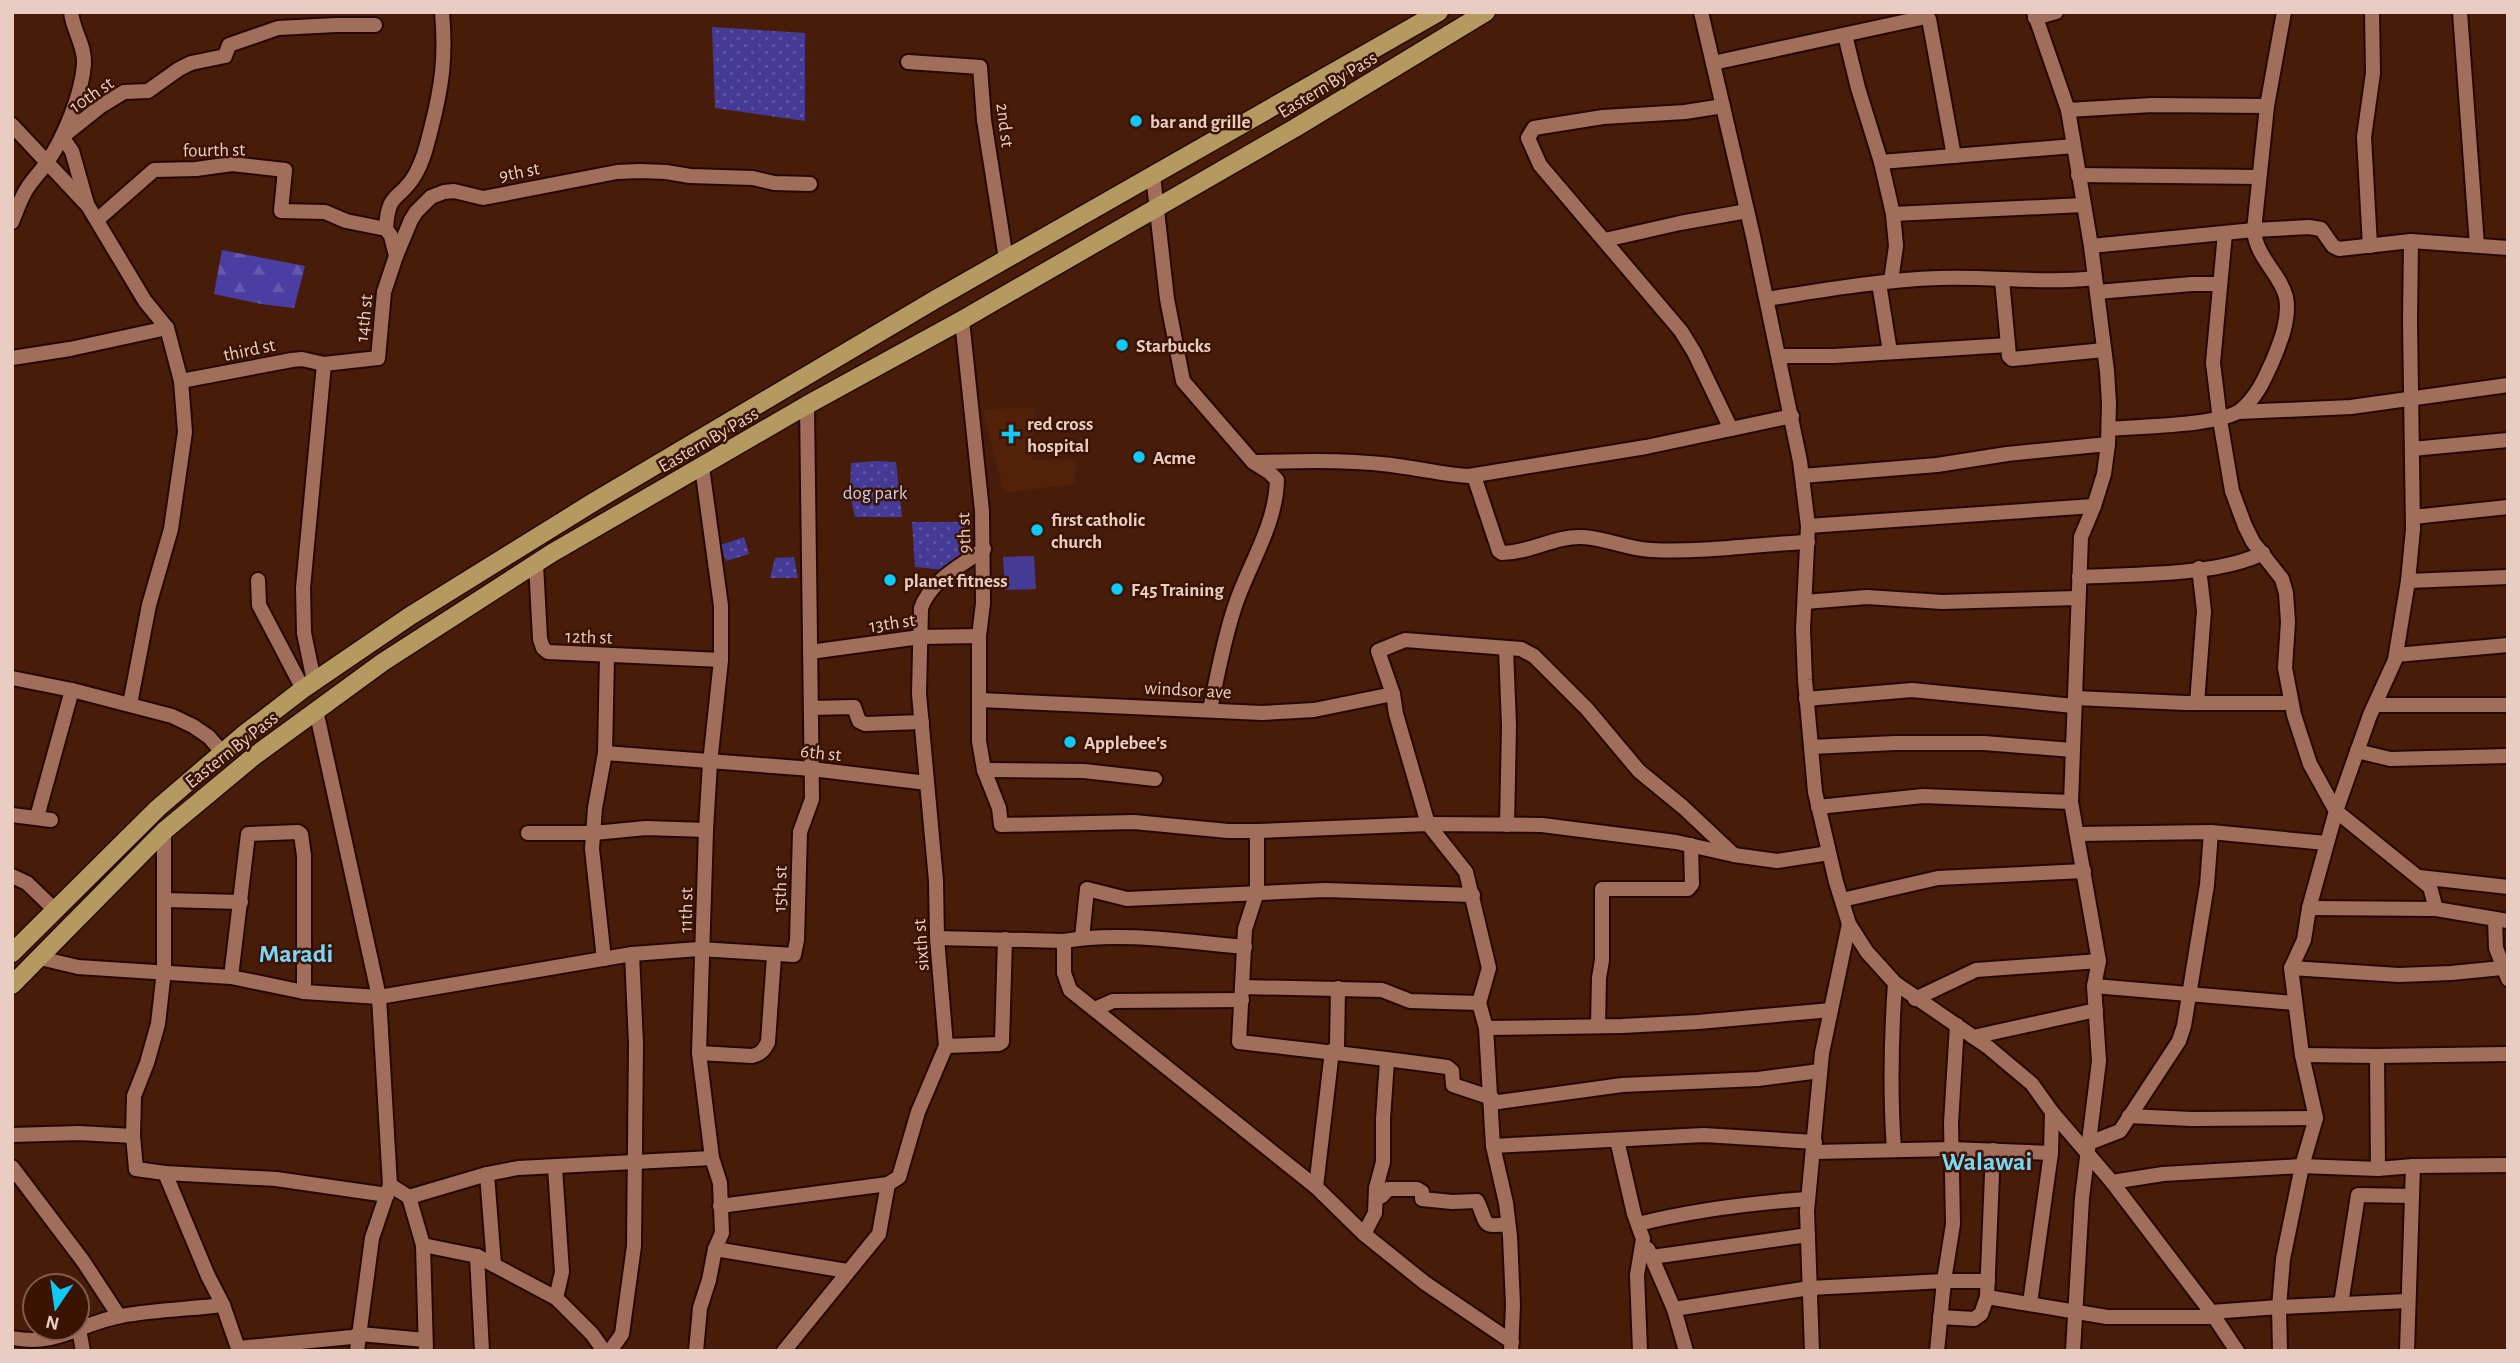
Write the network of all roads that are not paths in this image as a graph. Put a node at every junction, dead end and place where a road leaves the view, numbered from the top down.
1 (71, 12) edge
2 (442, 12) edge
3 (1486, 12) edge
4 (1701, 12) edge
5 (2056, 12) edge
6 (2284, 12) edge
7 (2372, 12) edge
8 (2460, 12) edge
9 (1434, 14) edge
10 (2035, 15) edge
11 (375, 25) dead end
12 (1845, 35) junction
13 (908, 62) dead end
14 (1713, 63) junction
15 (1723, 106) junction
16 (2267, 106) junction
17 (2068, 110) junction
18 (12, 125) edge
19 (62, 137) junction
20 (2074, 146) junction
21 (1954, 156) junction
22 (1881, 162) junction
23 (47, 163) junction
24 (1153, 175) junction
25 (2078, 175) junction
26 (2259, 177) junction
27 (810, 184) dead end
28 (2084, 205) junction
29 (88, 206) junction
30 (1157, 206) junction
31 (1747, 211) junction
32 (1894, 214) junction
33 (97, 220) junction
34 (12, 222) edge
35 (386, 229) junction
36 (2254, 230) junction
37 (2225, 233) junction
38 (1605, 240) junction
39 (2411, 241) junction
40 (2477, 245) junction
41 (2091, 246) junction
42 (2370, 246) junction
43 (2508, 248) edge
44 (396, 256) junction
45 (1006, 259) junction
46 (2001, 280) junction
47 (1885, 282) junction
48 (2220, 284) junction
49 (2096, 285) junction
50 (1767, 299) junction
51 (961, 320) junction
52 (167, 328) junction
53 (2008, 345) junction
54 (2104, 350) junction
55 (1889, 352) junction
56 (1779, 356) junction
57 (12, 358) edge
58 (324, 365) junction
59 (181, 382) junction
60 (2508, 385) edge
61 (2412, 399) junction
62 (807, 405) junction
63 (2239, 412) junction
64 (1791, 416) junction
65 (2220, 419) junction
66 (1731, 429) junction
67 (2109, 429) junction
68 (2508, 440) edge
69 (2108, 444) junction
70 (2412, 449) junction
71 (1252, 462) junction
72 (702, 467) junction
73 (1474, 476) junction
74 (1802, 476) junction
75 (2094, 506) junction
76 (2508, 507) edge
77 (2413, 517) junction
78 (1808, 526) junction
79 (1808, 542) junction
80 (984, 549) junction
81 (2263, 553) junction
82 (536, 564) junction
83 (2199, 568) junction
84 (2079, 577) junction
85 (2508, 577) edge
86 (258, 580) dead end
87 (2409, 581) junction
88 (2078, 598) junction
89 (1805, 602) junction
90 (979, 636) junction
91 (920, 637) junction
92 (2508, 645) edge
93 (1506, 648) junction
94 (810, 652) junction
95 (2396, 654) junction
96 (607, 656) junction
97 (720, 660) junction
98 (12, 678) edge
99 (309, 685) junction
100 (72, 690) junction
101 (1394, 694) junction
102 (1807, 699) junction
103 (980, 700) junction
104 (2075, 702) junction
105 (2197, 703) junction
106 (2291, 703) junction
107 (131, 704) junction
108 (2375, 705) junction
109 (2508, 705) edge
110 (811, 708) junction
111 (1210, 709) junction
112 (316, 710) junction
113 (922, 722) junction
114 (1811, 747) junction
115 (2072, 750) junction
116 (2357, 751) junction
117 (605, 752) junction
118 (223, 753) junction
119 (2508, 756) edge
120 (710, 762) junction
121 (812, 769) junction
122 (984, 770) junction
123 (1156, 779) dead end
124 (927, 783) junction
125 (2071, 802) junction
126 (1818, 807) junction
127 (2336, 811) junction
128 (12, 815) edge
129 (1428, 824) junction
130 (1507, 825) junction
131 (706, 830) junction
132 (164, 831) junction
133 (1257, 831) junction
134 (2211, 832) junction
135 (528, 833) dead end
136 (594, 833) junction
137 (2077, 834) junction
138 (2326, 843) junction
139 (1690, 845) junction
140 (1829, 853) junction
141 (1734, 856) junction
142 (2084, 872) junction
143 (12, 876) edge
144 (2417, 877) junction
145 (2508, 887) edge
146 (1257, 892) junction
147 (1473, 895) junction
148 (164, 900) junction
149 (1842, 900) junction
150 (241, 902) junction
151 (2309, 908) junction
152 (2436, 909) junction
153 (56, 911) junction
154 (2501, 920) edge
155 (1849, 924) junction
156 (937, 938) junction
157 (1082, 938) junction
158 (1005, 939) junction
159 (1064, 941) junction
160 (1245, 947) junction
161 (15, 948) edge
162 (704, 951) junction
163 (632, 954) junction
164 (774, 956) junction
165 (40, 958) junction
166 (604, 959) junction
167 (2099, 961) junction
168 (2291, 968) junction
169 (164, 971) junction
170 (2505, 973) edge
171 (231, 977) junction
172 (1895, 983) junction
173 (14, 985) edge
174 (2094, 986) junction
175 (1338, 988) junction
176 (304, 992) junction
177 (1242, 993) junction
178 (2190, 996) junction
179 (379, 997) junction
180 (1915, 999) junction
181 (1479, 1003) junction
182 (2295, 1003) junction
183 (1095, 1009) junction
184 (1831, 1010) junction
185 (2096, 1010) junction
186 (1957, 1025) junction
187 (1598, 1026) junction
188 (1486, 1028) junction
189 (1973, 1037) junction
190 (946, 1046) junction
191 (1332, 1051) junction
192 (699, 1053) junction
193 (2508, 1054) edge
194 (2302, 1055) junction
195 (2377, 1056) junction
196 (1387, 1060) junction
197 (1820, 1071) junction
198 (1492, 1100) junction
199 (2052, 1112) junction
200 (2129, 1116) junction
201 (2316, 1118) junction
202 (12, 1135) edge
203 (133, 1136) junction
204 (1617, 1140) junction
205 (1493, 1146) junction
206 (1815, 1147) junction
207 (2088, 1148) junction
208 (1951, 1149) junction
209 (1894, 1150) junction
210 (1993, 1150) junction
211 (2051, 1153) junction
212 (712, 1158) junction
213 (634, 1163) junction
214 (2508, 1165) edge
215 (2302, 1166) junction
216 (2413, 1166) junction
217 (12, 1167) edge
218 (555, 1168) junction
219 (2378, 1169) junction
220 (165, 1173) junction
221 (487, 1174) junction
222 (2112, 1182) junction
223 (888, 1184) junction
224 (1316, 1187) junction
225 (388, 1190) junction
226 (2412, 1196) junction
227 (409, 1197) junction
228 (1376, 1199) junction
229 (1808, 1199) junction
230 (720, 1206) junction
231 (1508, 1224) junction
232 (1638, 1224) junction
233 (1364, 1234) junction
234 (1808, 1235) junction
235 (1643, 1238) junction
236 (423, 1245) junction
237 (715, 1248) junction
238 (477, 1256) junction
239 (1652, 1257) junction
240 (494, 1265) junction
241 (847, 1272) junction
242 (1944, 1281) junction
243 (1988, 1281) junction
244 (1810, 1288) junction
245 (1987, 1297) junction
246 (556, 1298) junction
247 (2407, 1301) junction
248 (2030, 1303) junction
249 (2341, 1304) junction
250 (223, 1305) junction
251 (2279, 1307) junction
252 (1674, 1309) junction
253 (2076, 1314) junction
254 (2212, 1315) junction
255 (119, 1316) junction
256 (1940, 1317) junction
257 (91, 1325) edge
258 (360, 1334) junction
259 (426, 1345) edge
260 (1512, 1346) edge
261 (239, 1349) edge
262 (357, 1351) edge
263 (482, 1351) edge
264 (604, 1351) edge
265 (610, 1351) edge
266 (696, 1351) edge
267 (784, 1351) edge
268 (1640, 1351) edge
269 (1686, 1351) edge
270 (1812, 1351) edge
271 (1937, 1351) edge
272 (2073, 1351) edge
273 (2236, 1351) edge
274 (2280, 1351) edge
275 (2407, 1351) edge

1 - 19 street
2 - 35 street
3 - 30 main road, Eastern By Pass
4 - 14 street
5 - 10 street
6 - 16 street
7 - 42 street
8 - 40 street
9 - 24 main road, Eastern By Pass
10 - 17 street
11 - 19 street, 10th st
12 - 14 street
12 - 21 street
12 - 22 street
13 - 45 street, 2nd st
14 - 15 street
15 - 31 street
15 - 38 street
16 - 17 street
16 - 26 street
17 - 20 street
18 - 23 street
19 - 23 street
19 - 29 street
20 - 21 street
20 - 25 street
21 - 22 street
22 - 32 street
23 - 29 street
23 - 34 street
24 - 30 street
24 - 45 main road, Eastern By Pass
25 - 26 street
25 - 28 street
26 - 36 street
27 - 44 street, 9th st
28 - 32 street
28 - 41 street
29 - 33 street
30 - 51 main road, Eastern By Pass
30 - 71 street
31 - 38 street
31 - 50 street
32 - 47 street
33 - 35 street, fourth st
33 - 52 street
35 - 44 street
36 - 37 street
36 - 42 street
36 - 63 street
37 - 41 street
37 - 48 street
38 - 66 street
39 - 40 street
39 - 42 street
39 - 61 street
40 - 43 street
41 - 49 street
44 - 58 street, 14th st
45 - 99 main road, Eastern By Pass
46 - 47 street
46 - 49 street
46 - 53 street
47 - 50 street
47 - 55 street
48 - 49 street
48 - 65 street
49 - 54 street
50 - 56 street
51 - 62 main road, Eastern By Pass
51 - 80 street, 9th st
52 - 57 street
52 - 59 street
53 - 54 street
53 - 55 street
54 - 67 street
55 - 56 street
56 - 64 street
58 - 59 street, third st
58 - 99 street
59 - 107 street
60 - 61 street
61 - 63 street
61 - 70 street
62 - 72 main road, Eastern By Pass
62 - 94 street, 15th st
63 - 65 street
64 - 66 street
64 - 74 street
65 - 67 street
65 - 81 street
66 - 73 street
67 - 69 street
68 - 70 street
69 - 74 street
69 - 75 street
70 - 77 street
71 - 73 street
71 - 111 street
72 - 82 main road, Eastern By Pass
72 - 97 street, 11th st
73 - 79 street
74 - 78 street
75 - 78 street
75 - 84 street
76 - 77 street
77 - 87 street
78 - 79 street
79 - 89 street
80 - 90 street, 9th st
80 - 91 street, sixth st
81 - 83 street
81 - 106 street
82 - 96 street, 12th st
82 - 112 main road, Eastern By Pass
83 - 84 street
83 - 105 street
84 - 88 street
85 - 87 street
86 - 99 street
87 - 95 street
88 - 89 street
88 - 104 street
89 - 102 street
90 - 91 street, 13th st
90 - 103 street, 9th st
91 - 94 street, 13th st
91 - 113 street, sixth st
92 - 95 street
93 - 101 street
93 - 130 street
93 - 141 street
94 - 110 street, 15th st
95 - 108 street
96 - 97 street, 12th st
96 - 117 street
97 - 120 street, 11th st
98 - 100 street
99 - 118 main road, Eastern By Pass
100 - 107 street
100 - 128 street
101 - 111 street, windsor ave
101 - 129 street
102 - 104 street
102 - 114 street
103 - 111 street, windsor ave
103 - 122 street, 9th st
104 - 105 street
104 - 115 street
105 - 106 street
106 - 127 street
107 - 118 street
108 - 109 street
108 - 116 street
110 - 113 street
110 - 121 street, 15th st
112 - 132 main road, Eastern By Pass
112 - 179 street
113 - 124 street, sixth st
114 - 115 street
114 - 126 street
115 - 125 street
116 - 119 street
116 - 127 street
117 - 120 street, 6th st
117 - 136 street
118 - 153 main road, Eastern By Pass
120 - 121 street, 6th st
120 - 131 street, 11th st
121 - 124 street, 6th st
121 - 164 street, 15th st
122 - 123 street
122 - 133 street, 9th st
124 - 156 street, sixth st
125 - 126 street
125 - 137 street
126 - 140 street
127 - 138 street
127 - 144 street
129 - 130 street
129 - 133 street
129 - 147 street
130 - 139 street
131 - 136 street
131 - 162 street, 11th st
132 - 148 street
132 - 165 main road, Eastern By Pass
133 - 146 street
134 - 137 street
134 - 138 street
134 - 178 street
135 - 136 street
136 - 166 street
137 - 142 street
138 - 151 street
139 - 141 street
139 - 187 street
140 - 141 street
140 - 149 street
142 - 149 street
142 - 167 street
143 - 153 street
144 - 145 street
144 - 152 street
146 - 147 street
146 - 157 street
146 - 160 street
147 - 181 street
148 - 150 street
148 - 169 street
149 - 155 street
150 - 171 street
150 - 176 street
151 - 152 street
151 - 168 street
152 - 154 street
153 - 161 main road, Eastern By Pass
154 - 170 street
155 - 172 street
155 - 184 street
156 - 158 street
156 - 190 street, sixth st
157 - 159 street
157 - 160 street
158 - 159 street
158 - 190 street
159 - 183 street
160 - 177 street
162 - 163 street
162 - 164 street
162 - 192 street, 11th st
163 - 166 street
163 - 213 street
164 - 192 street
165 - 169 street
165 - 173 main road, Eastern By Pass
166 - 179 street
167 - 174 street
167 - 180 street
168 - 170 street
168 - 182 street
169 - 171 street
169 - 203 street
171 - 176 street
172 - 180 street
172 - 209 street
174 - 178 street
174 - 185 street
175 - 177 street
175 - 181 street
175 - 191 street
176 - 179 street
177 - 183 street
177 - 191 street
178 - 182 street
178 - 200 street
179 - 225 street
180 - 186 street
181 - 188 street
182 - 194 street
183 - 224 street
184 - 187 street
184 - 197 street
185 - 189 street
185 - 207 street
186 - 189 street
186 - 208 street
187 - 188 street
188 - 198 street
189 - 199 street
190 - 223 street, sixth st
191 - 196 street
191 - 224 street
192 - 212 street, 11th st
193 - 195 street
194 - 195 street
194 - 201 street
195 - 219 street
196 - 198 street
196 - 228 street
197 - 198 street
197 - 206 street
198 - 205 street
199 - 207 street
199 - 211 street
200 - 201 street
200 - 207 street
201 - 215 street
202 - 203 street
203 - 220 street
204 - 205 street
204 - 206 street
204 - 232 street
205 - 231 street
206 - 209 street
206 - 229 street
207 - 222 street
207 - 253 street
208 - 209 street
208 - 210 street
208 - 242 street
210 - 211 street
210 - 243 street
211 - 248 street
212 - 213 street
212 - 230 street, 11th st
213 - 218 street
213 - 265 street
214 - 216 street
215 - 219 street
215 - 222 street
215 - 251 street
216 - 219 street
216 - 226 street
217 - 255 street
218 - 221 street
218 - 246 street
220 - 225 street
220 - 250 street
221 - 227 street
221 - 240 street
222 - 254 street
223 - 230 street
223 - 241 street
224 - 233 street
225 - 227 street
225 - 258 street
226 - 247 street
226 - 249 street
227 - 236 street
228 - 231 street
228 - 233 street
229 - 232 street
229 - 234 street
230 - 237 street, 11th st
231 - 260 street
232 - 235 street
233 - 260 street
234 - 239 street
234 - 244 street
235 - 239 street
235 - 268 street
236 - 238 street
236 - 259 street
237 - 241 street
237 - 266 street, 11th st
238 - 240 street
238 - 263 street
239 - 252 street
240 - 246 street
241 - 267 street
242 - 243 street
242 - 244 street
242 - 256 street
243 - 245 street
244 - 252 street
244 - 270 street
245 - 248 street
245 - 256 street
246 - 264 street
247 - 249 street
247 - 275 street
248 - 253 street
249 - 251 street
250 - 255 street
250 - 261 street
251 - 254 street
251 - 274 street
252 - 269 street
253 - 254 street
253 - 272 street
254 - 273 street
255 - 257 street
256 - 271 street
258 - 259 street
258 - 261 street
258 - 262 street

